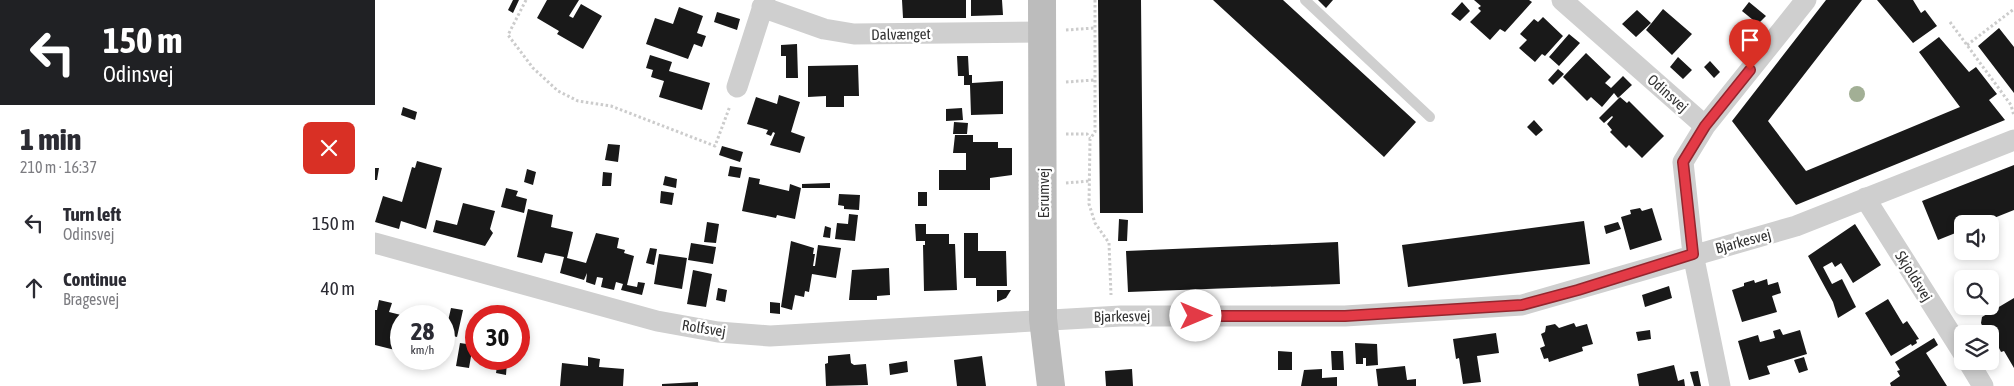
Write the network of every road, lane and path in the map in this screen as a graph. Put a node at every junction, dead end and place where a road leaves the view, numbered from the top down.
1 (526, 0) edge
2 (1042, 0) edge
3 (1095, 0) edge
4 (1305, 0) edge
5 (1562, 0) edge
6 (1806, 0) edge
7 (764, 4) edge
8 (2014, 10) edge
9 (1950, 22) dead end
10 (1043, 32) junction
11 (1967, 46) junction
12 (737, 87) joint
13 (2014, 116) edge
14 (1429, 117) dead end
15 (1705, 126) junction
16 (2014, 140) edge
17 (1865, 198) junction
18 (375, 243) edge
19 (1693, 254) junction
20 (1112, 316) junction
21 (1043, 319) junction
22 (1954, 339) edge
23 (1973, 370) edge
24 (1051, 386) edge
25 (1720, 386) edge
26 (1983, 386) edge

1 - 12 path
2 - 10 street, Esrumvej
3 - 20 path
4 - 14 lane
5 - 15 street, Odinsvej
6 - 15 street
7 - 10 street, Dalvænget
7 - 12 street, Dalvænget
8 - 11 path
9 - 11 path
10 - 21 street, Esrumvej
11 - 13 path
15 - 19 street
16 - 17 street, Bjarkesvej
17 - 19 street, Bjarkesvej
17 - 22 street, Skjoldsvej
18 - 21 street, Rolfsvej
19 - 20 street, Bjarkesvej
19 - 25 street
20 - 21 street, Bjarkesvej
21 - 24 street, Esrumvej
23 - 26 street

